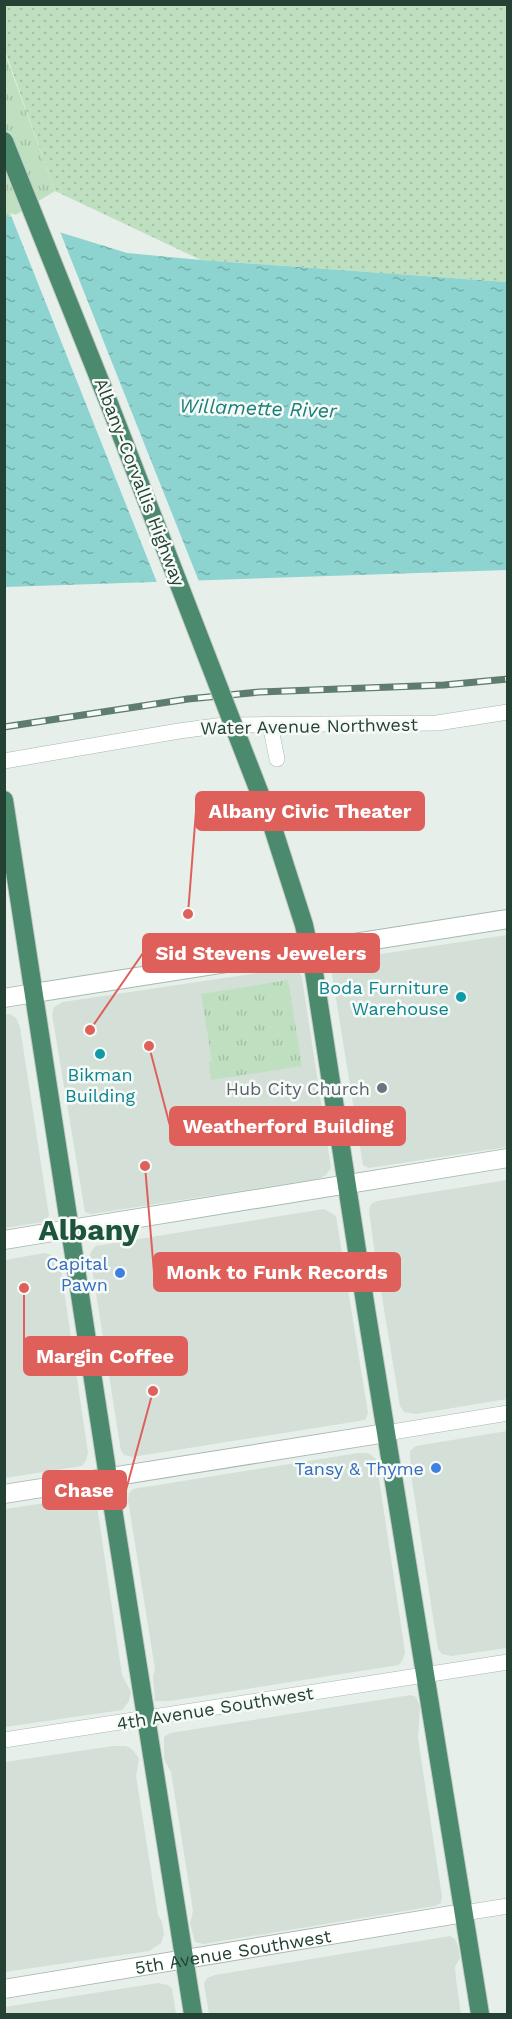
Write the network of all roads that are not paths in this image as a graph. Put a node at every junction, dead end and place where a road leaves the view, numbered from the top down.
1 (4, 141) edge
2 (507, 712) edge
3 (270, 724) junction
4 (278, 759) dead end
5 (4, 761) edge
6 (4, 800) edge
7 (507, 919) edge
8 (309, 949) junction
9 (34, 993) junction
10 (4, 998) edge
11 (507, 1158) edge
12 (348, 1182) junction
13 (71, 1229) junction
14 (4, 1240) edge
15 (507, 1413) edge
16 (386, 1433) junction
17 (108, 1477) junction
18 (4, 1494) edge
19 (507, 1662) edge
20 (426, 1674) junction
21 (147, 1719) junction
22 (4, 1740) edge
23 (507, 1906) edge
24 (464, 1913) junction
25 (185, 1960) junction
26 (4, 1989) edge
27 (193, 2014) edge
28 (480, 2014) edge

1 - 8 highway, Albany-Corvallis Highway, bridge
2 - 3 street, Water Avenue Northwest
3 - 4 street
3 - 5 street, Water Avenue Northwest
6 - 9 highway
7 - 8 street
8 - 9 street
8 - 12 highway, Albany-Corvallis Highway
9 - 10 street
9 - 13 highway
11 - 12 street
12 - 13 street
12 - 16 highway, Albany-Corvallis Highway
13 - 14 street
13 - 17 highway
15 - 16 street
16 - 17 street
16 - 20 highway, Albany-Corvallis Highway
17 - 18 street
17 - 21 highway
19 - 20 street, 4th Avenue Southwest
20 - 21 street, 4th Avenue Southwest
20 - 24 highway, Albany-Corvallis Highway
21 - 22 street, 4th Avenue Southwest
21 - 25 highway
23 - 24 street
24 - 25 street, 5th Avenue Southwest
24 - 28 highway, Albany-Corvallis Highway
25 - 26 street, 5th Avenue Southwest
25 - 27 highway

